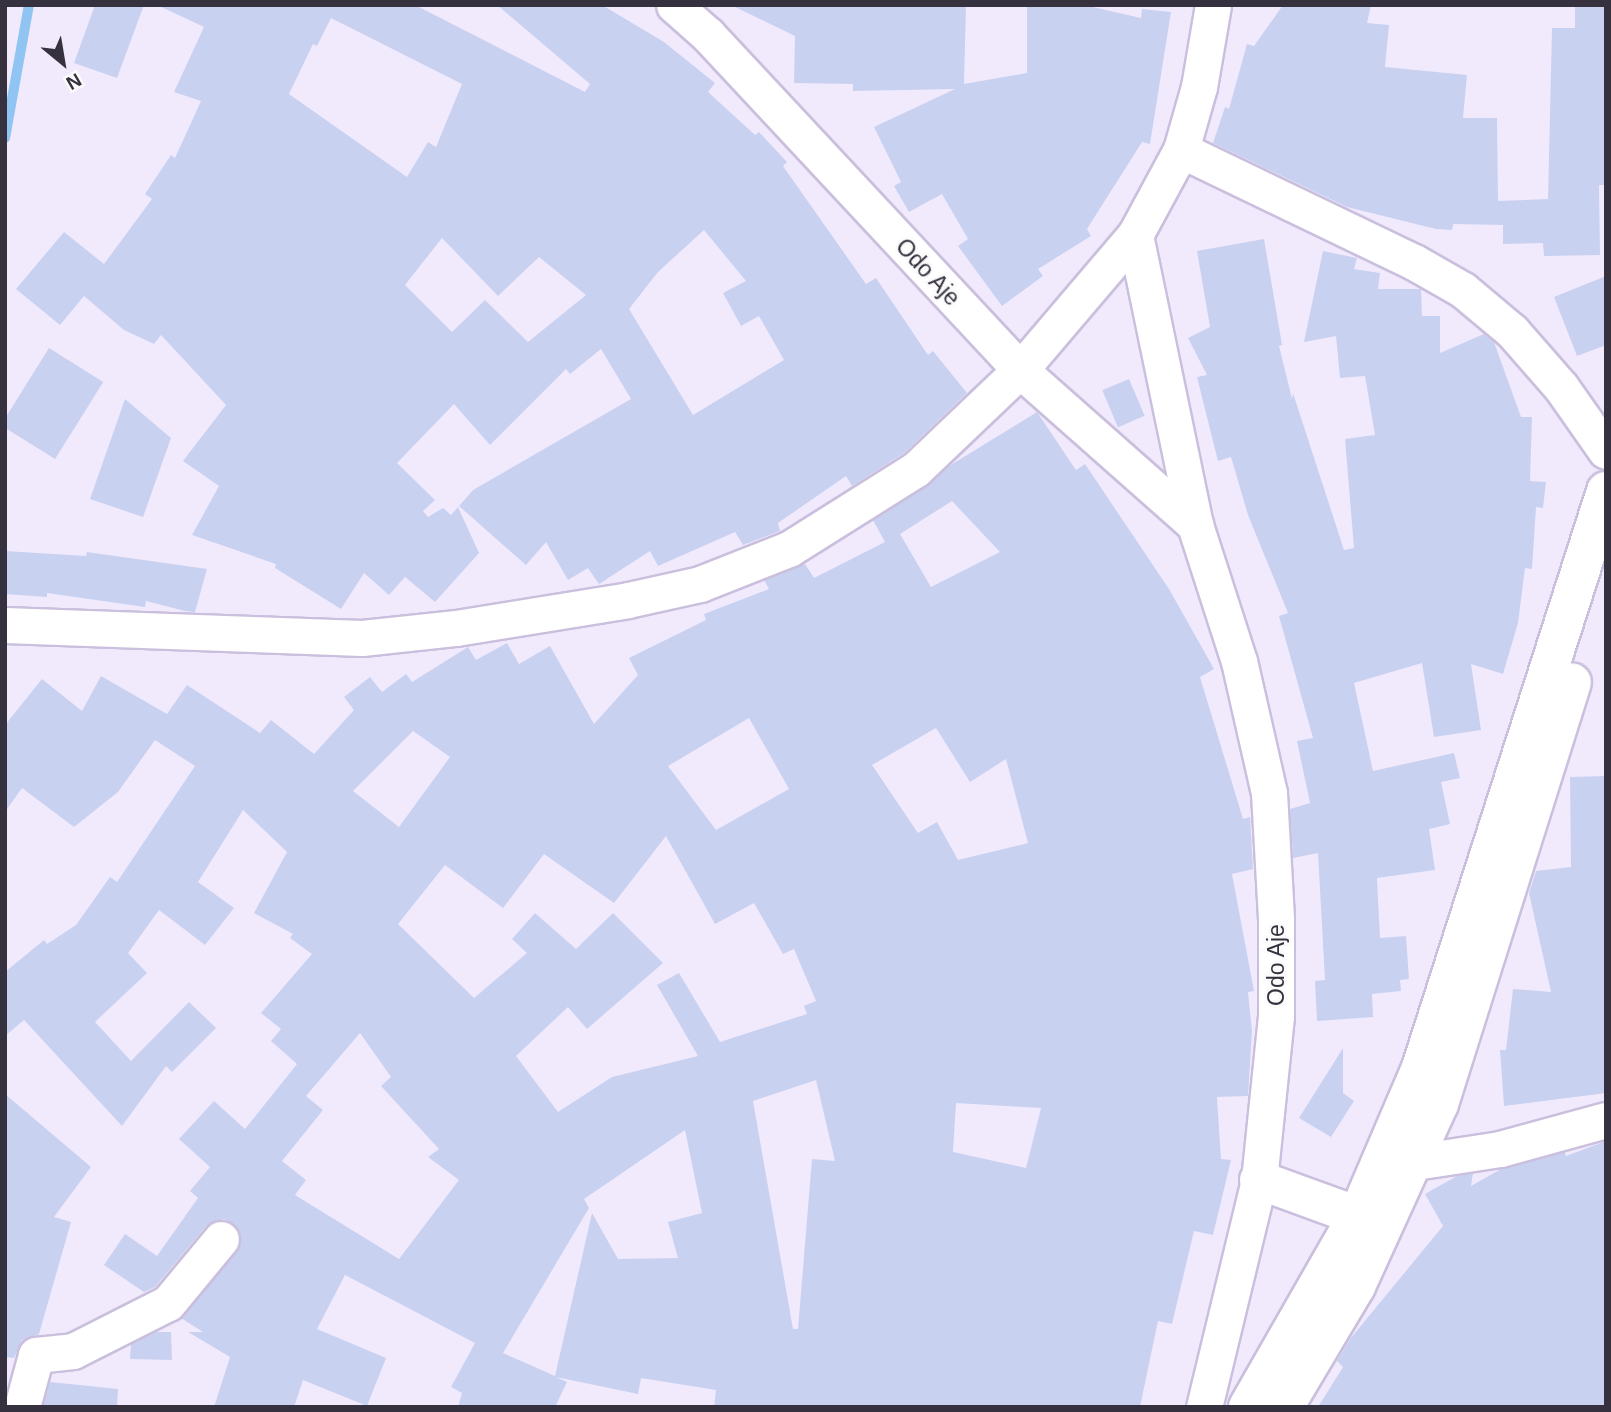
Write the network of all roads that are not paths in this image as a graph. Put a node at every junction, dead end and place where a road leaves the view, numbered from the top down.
1 (674, 5) edge
2 (1218, 9) edge
3 (1181, 150) junction
4 (1135, 235) junction
5 (1020, 370) junction
6 (1606, 451) edge
7 (1606, 491) edge
8 (1195, 525) junction
9 (1606, 575) edge
10 (5, 625) edge
11 (1606, 1120) edge
12 (1399, 1161) junction
13 (1259, 1180) junction
14 (1371, 1221) junction
15 (221, 1239) dead end
16 (22, 1407) edge
17 (1204, 1407) edge
18 (1248, 1407) edge
19 (1284, 1407) edge

1 - 5 street, Odo Aje
2 - 3 street
3 - 4 street
3 - 6 street
4 - 5 street
4 - 8 street, Odo Aje
5 - 8 street, Odo Aje
5 - 10 street
7 - 12 highway
8 - 13 street, Odo Aje
9 - 12 highway
11 - 12 street
12 - 14 highway
13 - 14 highway
13 - 17 street, Odo Aje
14 - 18 highway
14 - 19 highway
15 - 16 street

